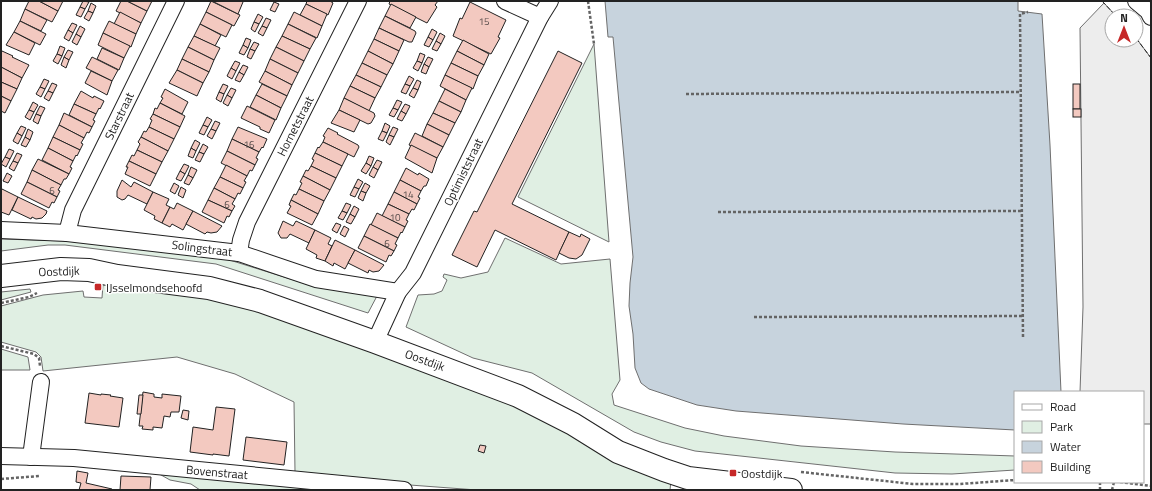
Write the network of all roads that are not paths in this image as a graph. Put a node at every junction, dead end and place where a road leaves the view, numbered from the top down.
1 (176, 1) edge
2 (358, 1) edge
3 (505, 1) edge
4 (550, 1) edge
5 (540, 17) junction
6 (1, 230) edge
7 (67, 232) junction
8 (239, 253) junction
9 (1, 276) edge
10 (117, 276) junction
11 (1, 288) edge
12 (398, 292) junction
13 (375, 342) junction
14 (41, 382) road end
15 (1, 456) edge
16 (31, 457) junction
17 (687, 484) edge
18 (404, 490) edge
19 (791, 490) edge

1 - 7 street, Starstraat
2 - 8 street, Hornetstraat
3 - 5 street
4 - 5 street, Optimiststraat
5 - 12 street, Optimiststraat
6 - 7 street, Solingstraat
7 - 8 street, Solingstraat
8 - 12 street, Solingstraat
9 - 10 street, Oostdijk
10 - 11 street, Oostdijk
10 - 13 street, Oostdijk
12 - 13 street, Optimiststraat
13 - 17 street, Oostdijk
14 - 16 street
15 - 16 street, Bovenstraat
16 - 18 street, Bovenstraat
17 - 19 street, Oostdijk

